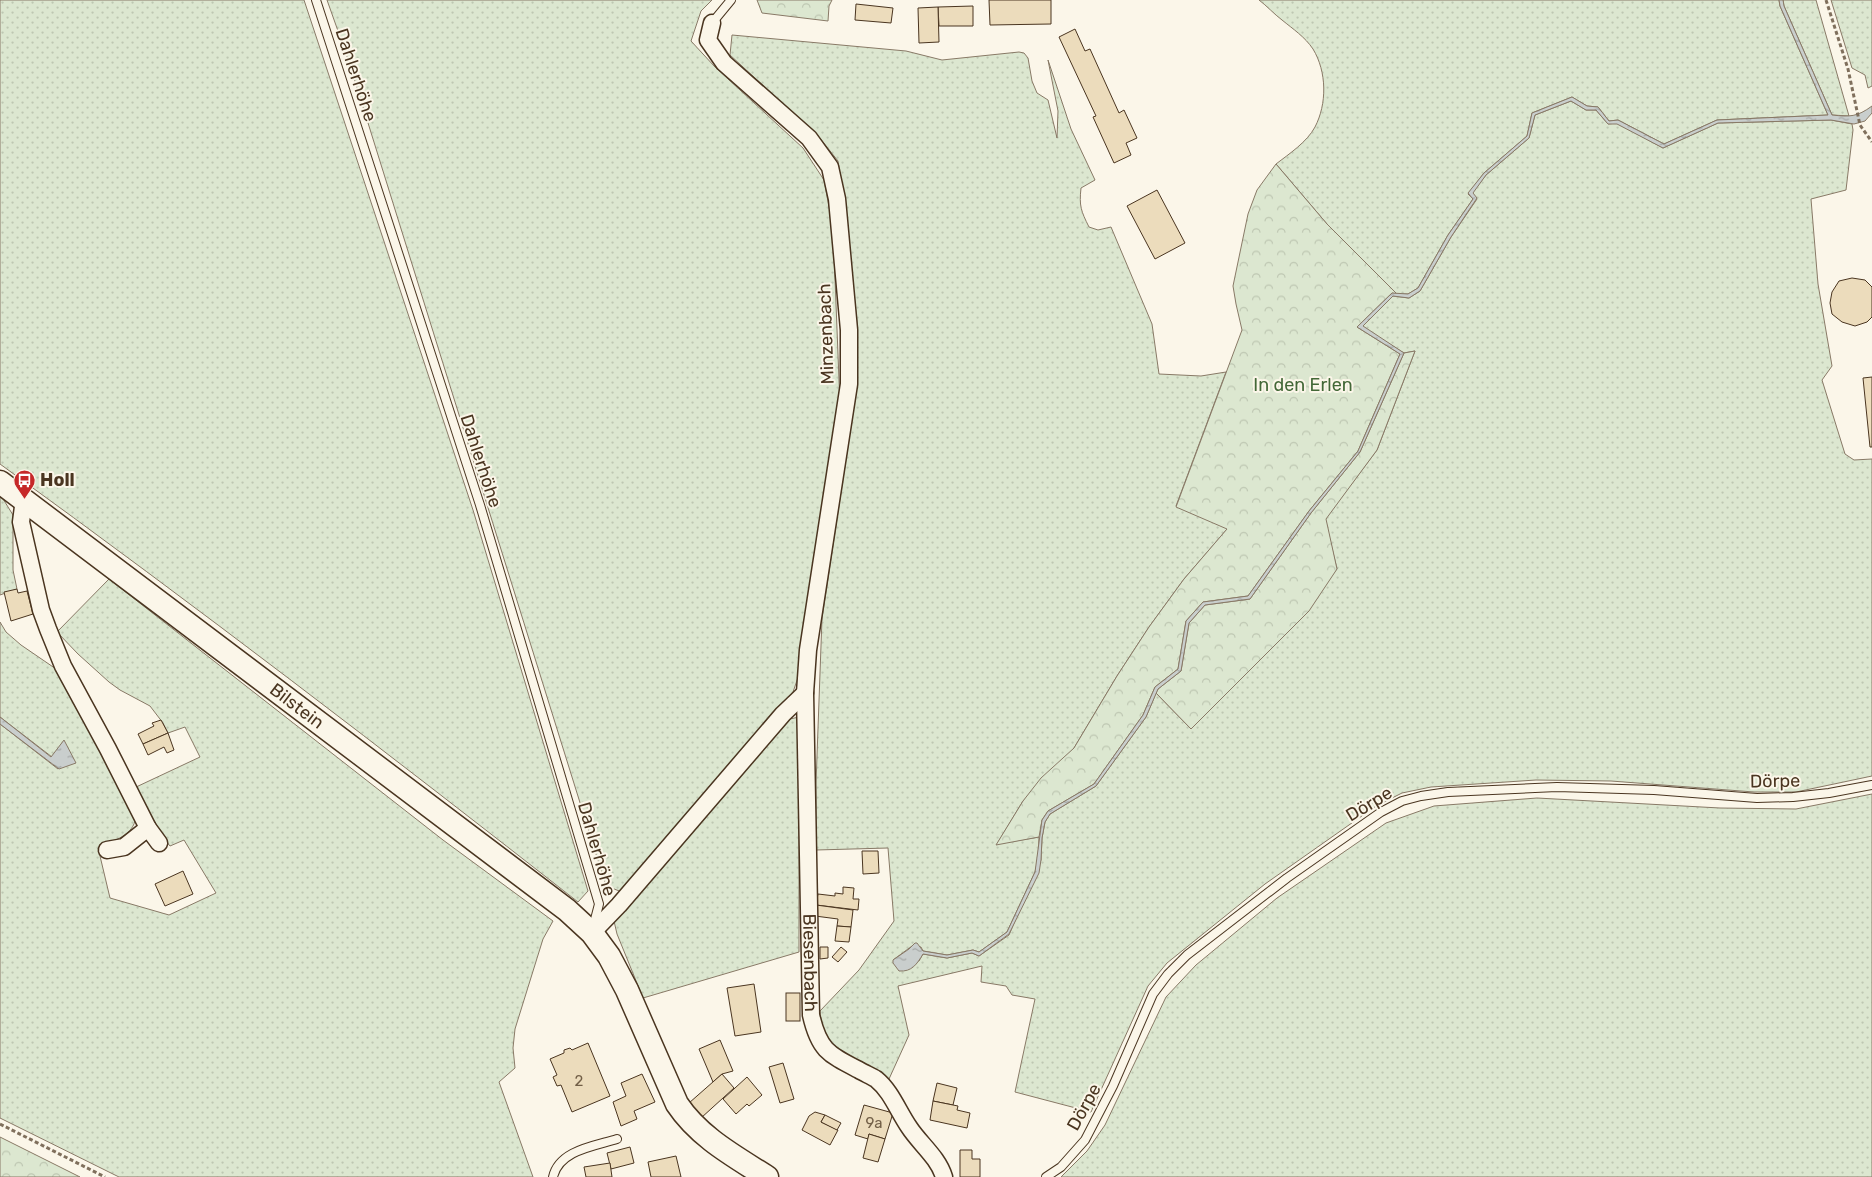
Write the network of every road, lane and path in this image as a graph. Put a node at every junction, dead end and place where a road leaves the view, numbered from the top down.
1 (316, 0) edge
2 (731, 0) edge
3 (1826, 0) edge
4 (712, 23) joint
5 (1872, 142) edge
6 (0, 482) edge
7 (24, 499) junction
8 (805, 693) junction
9 (1872, 785) edge
10 (148, 828) junction
11 (159, 843) dead end
12 (107, 850) dead end
13 (592, 933) junction
14 (0, 1124) edge
15 (617, 1139) dead end
16 (760, 1176) edge
17 (105, 1177) edge
18 (553, 1177) edge
19 (944, 1177) edge
20 (1046, 1177) edge

1 - 13 lane, Dahlerhöhe
2 - 4 lane
3 - 5 path
4 - 8 street, Minzenbach
6 - 7 street, Bilstein
7 - 10 street
7 - 13 street, Bilstein
8 - 13 street
8 - 19 street, Biesenbach
9 - 20 lane, Dörpe
10 - 11 street
10 - 12 street
13 - 16 street
14 - 17 path
15 - 18 lane

